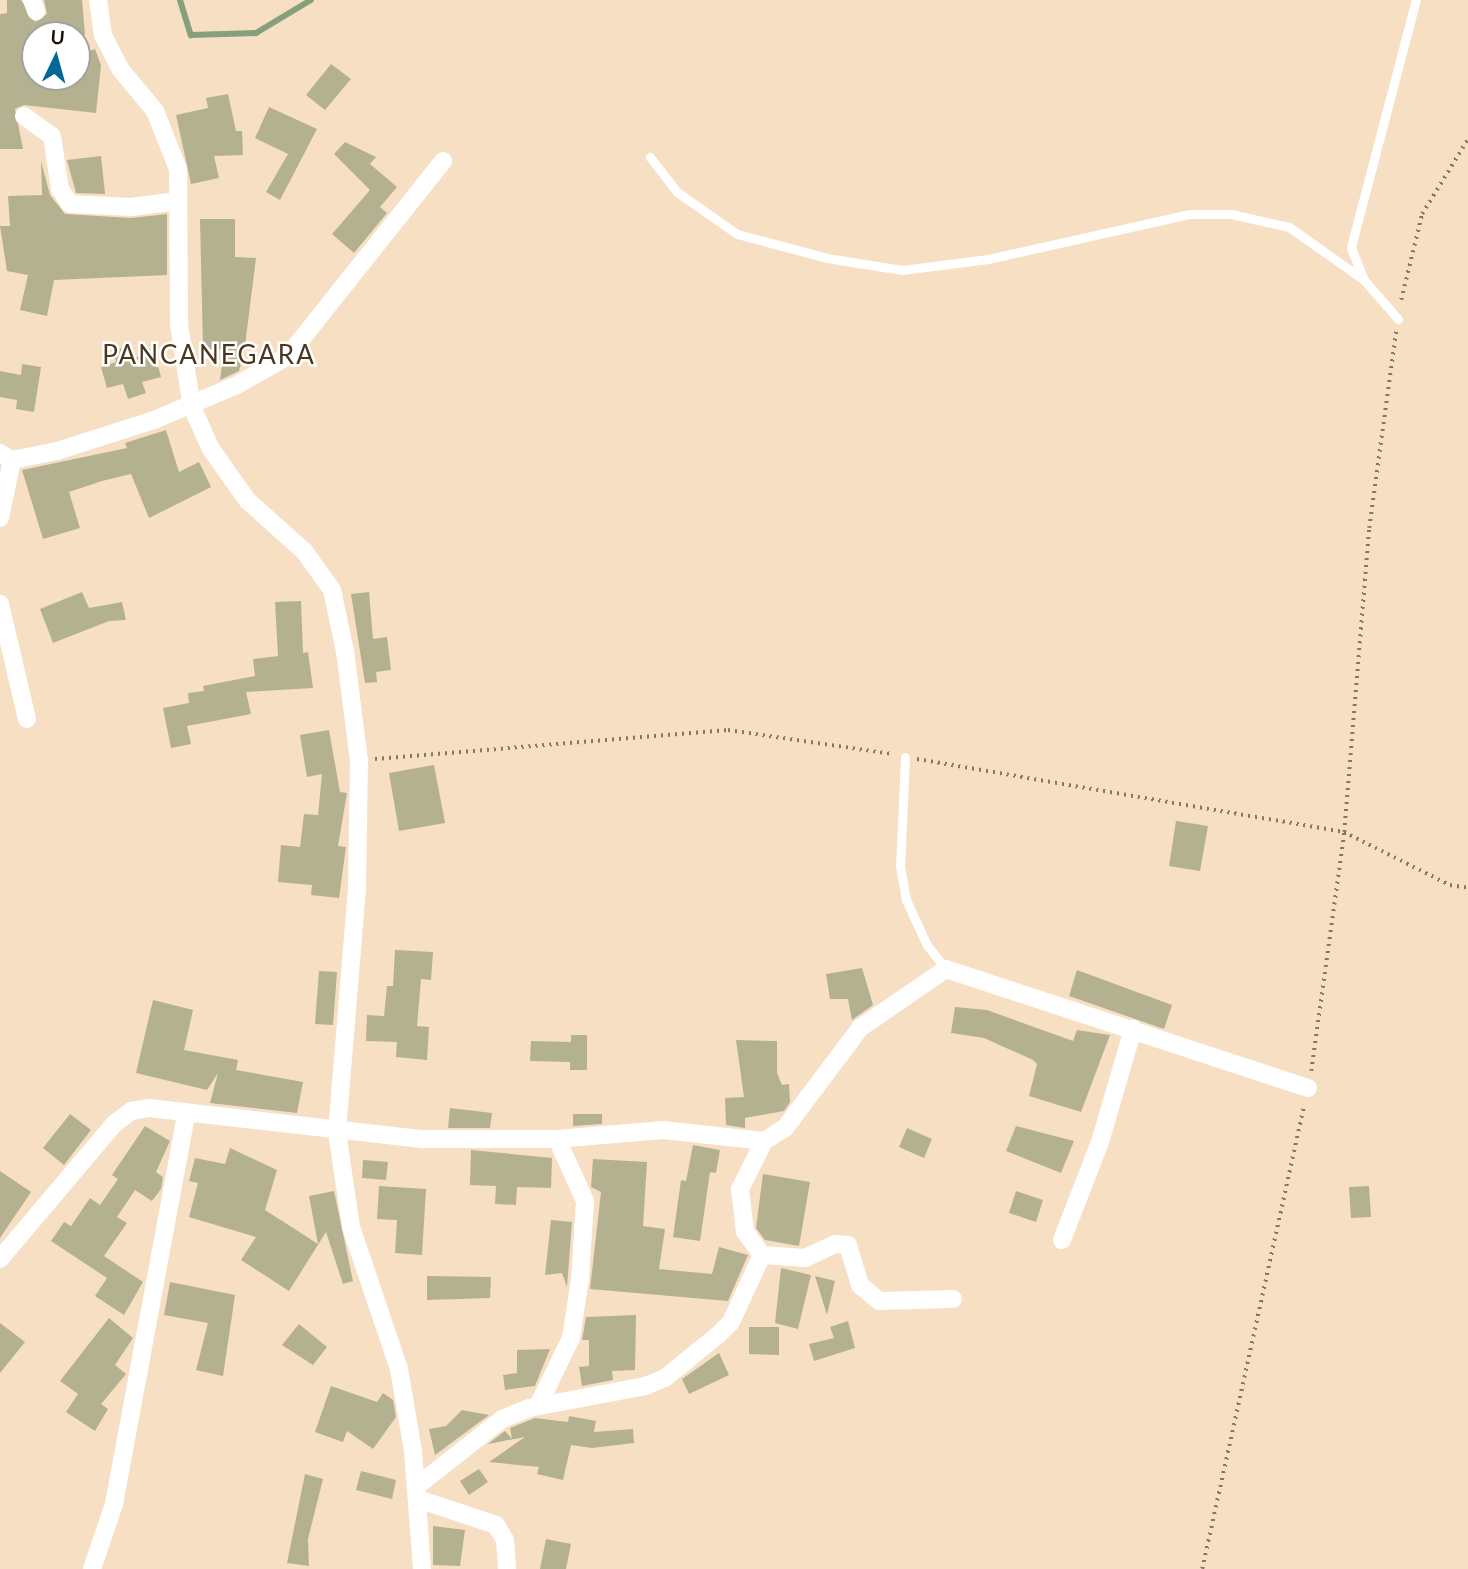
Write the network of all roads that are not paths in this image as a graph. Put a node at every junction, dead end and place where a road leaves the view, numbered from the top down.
1 (98, 0) edge
2 (1416, 0) edge
3 (24, 116) dead end
4 (649, 157) dead end
5 (443, 161) dead end
6 (178, 201) junction
7 (1364, 280) junction
8 (1398, 319) road end
9 (192, 407) junction
10 (6, 457) edge
11 (0, 518) edge
12 (0, 604) edge
13 (27, 719) dead end
14 (905, 757) dead end
15 (946, 969) junction
16 (1133, 1029) junction
17 (1308, 1088) road end
18 (186, 1115) junction
19 (337, 1132) junction
20 (558, 1139) junction
21 (764, 1141) junction
22 (1062, 1240) dead end
23 (762, 1255) junction
24 (0, 1259) edge
25 (953, 1299) dead end
26 (538, 1406) junction
27 (418, 1493) junction
28 (92, 1569) edge
29 (422, 1569) edge
30 (507, 1569) edge

1 - 6 street
2 - 7 lane
3 - 6 street
4 - 7 lane
5 - 9 street
6 - 9 street
7 - 8 lane
9 - 10 street
9 - 19 street
10 - 11 street
12 - 13 street
14 - 15 lane
15 - 16 street
15 - 21 street
16 - 17 street
16 - 22 street
18 - 19 street
18 - 24 street
18 - 28 street
19 - 20 street
19 - 27 street
20 - 21 street
20 - 26 street
21 - 23 street
23 - 25 street
23 - 26 street
26 - 27 street
27 - 29 street
27 - 30 street

